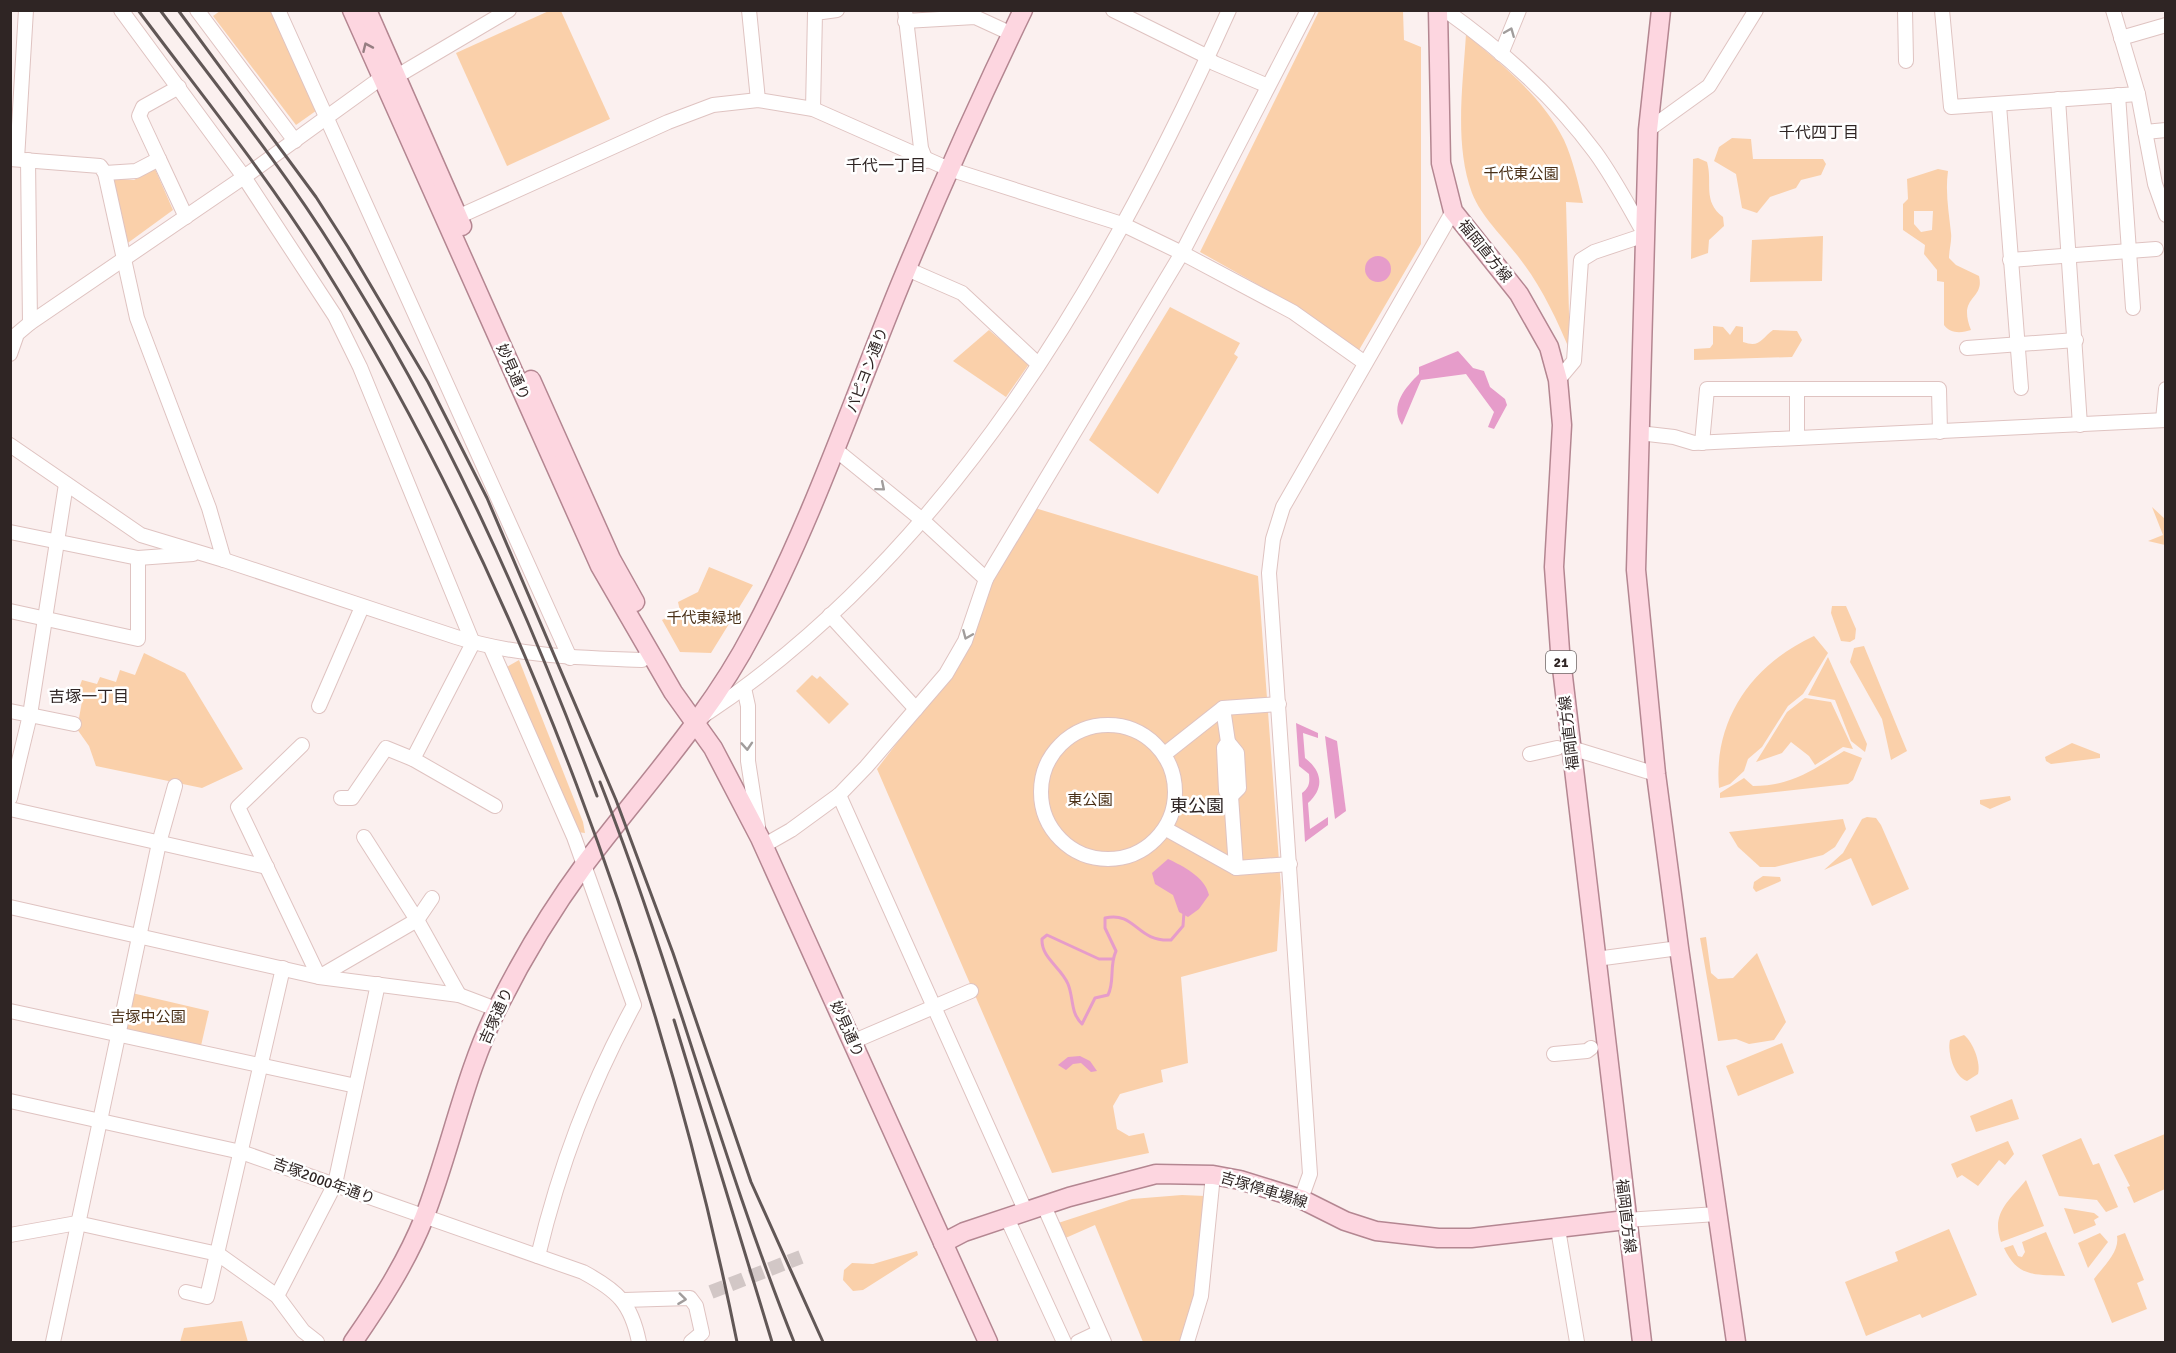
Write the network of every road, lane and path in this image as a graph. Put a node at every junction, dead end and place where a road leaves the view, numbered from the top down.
1 (26, 10) edge
2 (122, 10) edge
3 (197, 10) edge
4 (278, 10) edge
5 (351, 10) edge
6 (367, 10) edge
7 (509, 10) edge
8 (750, 10) edge
9 (837, 10) edge
10 (1023, 10) edge
11 (1113, 10) edge
12 (1229, 10) edge
13 (1308, 10) edge
14 (1438, 10) edge
15 (1445, 10) edge
16 (1519, 10) edge
17 (1661, 10) edge
18 (1756, 10) edge
19 (1905, 10) edge
20 (1942, 10) edge
21 (2113, 10) edge
22 (815, 12) edge
23 (905, 16) edge
24 (2166, 25) edge
25 (1012, 34) junction
26 (2121, 38) junction
27 (1501, 54) junction
28 (1207, 58) junction
29 (1906, 61) dead end
30 (388, 77) junction
31 (1268, 86) junction
32 (179, 87) junction
33 (2138, 94) junction
34 (2118, 95) junction
35 (2058, 99) junction
36 (758, 100) junction
37 (2000, 105) junction
38 (813, 109) junction
39 (327, 118) junction
40 (1648, 130) junction
41 (2166, 130) edge
42 (2145, 132) junction
43 (295, 141) junction
44 (159, 159) junction
45 (19, 160) edge
46 (926, 161) junction
47 (948, 169) junction
48 (105, 173) junction
49 (244, 177) junction
50 (1453, 211) junction
51 (2166, 215) edge
52 (186, 217) junction
53 (452, 220) junction
54 (1122, 224) junction
55 (1645, 235) junction
56 (2156, 249) dead end
57 (2128, 252) junction
58 (1182, 253) junction
59 (2070, 256) junction
60 (123, 260) junction
61 (2010, 260) junction
62 (907, 269) junction
63 (2133, 308) dead end
64 (30, 323) junction
65 (2076, 340) junction
66 (2017, 344) junction
67 (1967, 348) dead end
68 (10, 354) edge
69 (1365, 363) junction
70 (1038, 364) junction
71 (1558, 380) junction
72 (2021, 388) dead end
73 (1797, 389) junction
74 (2166, 389) edge
75 (2164, 420) edge
76 (2080, 425) junction
77 (1940, 432) junction
78 (1639, 433) junction
79 (1797, 438) junction
80 (1702, 443) junction
81 (10, 446) edge
82 (836, 450) junction
83 (66, 484) junction
84 (921, 519) junction
85 (10, 531) edge
86 (56, 541) junction
87 (198, 553) junction
88 (138, 558) junction
89 (224, 560) junction
90 (986, 579) junction
91 (363, 607) junction
92 (10, 611) edge
93 (830, 615) junction
94 (46, 618) junction
95 (473, 643) junction
96 (491, 648) junction
97 (649, 652) junction
98 (570, 658) junction
99 (744, 688) junction
100 (1279, 704) junction
101 (319, 706) dead end
102 (916, 708) junction
103 (1223, 708) junction
104 (10, 711) edge
105 (30, 715) junction
106 (696, 721) junction
107 (74, 724) dead end
108 (302, 745) dead end
109 (1564, 748) junction
110 (1166, 753) junction
111 (1530, 754) dead end
112 (413, 759) junction
113 (1656, 774) junction
114 (175, 786) dead end
115 (839, 795) junction
116 (10, 798) edge
117 (341, 798) dead end
118 (495, 806) dead end
119 (10, 809) edge
120 (1166, 829) junction
121 (364, 837) dead end
122 (762, 842) junction
123 (159, 843) junction
124 (585, 864) junction
125 (1290, 864) junction
126 (267, 867) junction
127 (1236, 868) junction
128 (432, 898) dead end
129 (10, 907) edge
130 (417, 920) junction
131 (140, 936) junction
132 (1678, 948) junction
133 (1596, 959) junction
134 (283, 968) junction
135 (319, 977) junction
136 (378, 984) junction
137 (971, 991) dead end
138 (459, 995) junction
139 (932, 1008) junction
140 (496, 1009) junction
141 (10, 1011) edge
142 (117, 1036) junction
143 (852, 1042) junction
144 (1591, 1048) dead end
145 (1554, 1053) dead end
146 (261, 1066) junction
147 (356, 1086) junction
148 (10, 1101) edge
149 (99, 1121) junction
150 (241, 1152) junction
151 (1213, 1175) junction
152 (335, 1184) junction
153 (1301, 1199) junction
154 (1044, 1206) junction
155 (1026, 1212) junction
156 (1717, 1214) junction
157 (424, 1218) junction
158 (1007, 1218) junction
159 (1626, 1220) junction
160 (78, 1223) junction
161 (1557, 1229) junction
162 (10, 1235) edge
163 (943, 1243) junction
164 (218, 1254) junction
165 (538, 1256) junction
166 (186, 1292) dead end
167 (277, 1296) junction
168 (624, 1300) junction
169 (1101, 1337) edge
170 (53, 1342) edge
171 (316, 1342) edge
172 (353, 1342) edge
173 (639, 1342) edge
174 (691, 1342) edge
175 (988, 1342) edge
176 (1064, 1342) edge
177 (1078, 1342) edge
178 (1188, 1342) edge
179 (1577, 1342) edge
180 (1642, 1342) edge
181 (1736, 1342) edge

1 - 45 street
2 - 32 street
3 - 43 street
4 - 39 street
30 -> 5 main road, 妙見通り
6 - 30 main road, 妙見通り
7 - 30 street
8 - 36 street
9 - 22 street
10 - 25 main road, パピヨン通り
11 - 28 street
12 - 28 street
13 - 31 street
14 - 50 main road, 福岡直方線 / 21
15 - 27 street
27 -> 16 street
17 - 40 main road
18 - 40 street
19 - 29 street
20 - 37 street
21 - 26 street
22 - 38 street
23 - 25 street
23 - 46 street
24 - 26 street
25 - 47 main road, パピヨン通り
26 - 33 street
27 - 55 street
28 - 31 street
28 - 54 street
30 - 39 street
30 - 53 main road, 妙見通り
31 - 58 street
32 - 44 street
32 - 49 street
33 - 34 street
33 - 42 street
34 - 35 street
34 - 57 street
35 - 37 street
35 - 59 street
36 - 38 street
36 - 53 street
37 - 61 street
38 - 46 street
39 - 43 street
39 - 98 street
40 - 55 main road
41 - 42 street
42 - 51 street
43 - 49 street
44 - 48 street
44 - 52 street
45 - 48 street
45 - 64 street
46 - 47 street
47 - 54 street
47 - 62 main road, パピヨン通り
48 - 60 street
49 - 52 street
49 - 95 street
50 - 69 street
50 - 71 main road, 福岡直方線 / 21
52 - 60 street
53 - 97 main road, 妙見通り
53 - 106 main road, 妙見通り
54 - 58 street
54 - 70 street
55 - 71 street
55 - 78 main road
56 - 57 street
57 - 59 street
57 - 63 street
58 - 69 street
58 - 90 street
59 - 61 street
59 - 65 street
60 - 64 street
60 - 89 street
61 - 66 street
62 - 70 street
62 - 82 main road, パピヨン通り
64 - 68 street
65 - 66 street
65 - 76 street
66 - 67 street
66 - 72 street
69 - 100 street
70 - 84 street
71 - 109 main road, 福岡直方線 / 21
73 - 77 street
73 - 79 street
73 - 80 street
74 - 75 street
75 - 76 street
76 - 77 street
77 - 79 street
78 - 80 street
78 - 113 main road
79 - 80 street
81 - 83 street
82 -> 84 street
82 - 106 main road, パピヨン通り
83 - 86 street
83 - 87 street
84 - 90 street
84 - 93 street
85 - 86 street
86 - 88 street
86 - 94 street
87 - 88 street
87 - 89 street
88 - 94 street
89 - 91 street
90 -> 102 street
91 - 95 street
91 - 101 street
92 - 94 street
93 - 99 street
93 - 102 street
94 - 105 street
95 - 96 street
95 - 112 street
96 - 98 street
96 - 124 street
97 - 98 street
97 - 106 main road, 妙見通り
99 - 106 street
99 -> 122 street
100 - 103 street
100 - 125 street
102 - 115 street
103 - 110 street
103 - 127 street
104 - 105 street
105 - 107 street
105 - 116 street
106 - 122 main road, 妙見通り
106 - 124 main road, 吉塚通り
108 - 126 street
109 - 111 street
109 - 113 street
109 - 133 main road, 福岡直方線 / 21
110 - 120 street
110 - 120 street
112 - 117 street
112 - 118 street
113 - 132 main road
114 - 123 street
115 - 122 street
115 - 139 street
119 - 123 street
120 - 127 street
121 - 130 street
122 - 143 main road, 妙見通り
123 - 126 street
123 - 131 street
124 - 140 main road, 吉塚通り
124 - 165 street
125 - 127 street
125 - 153 street
126 - 135 street
128 - 130 street
129 - 131 street
130 - 135 street
130 - 138 street
131 - 134 street
131 - 142 street
132 - 133 street
132 - 156 main road
133 - 159 main road, 福岡直方線 / 21
134 - 135 street
134 - 146 street
135 - 136 street
136 - 138 street
136 - 147 street
137 - 139 street
138 - 140 street
139 - 143 street
139 - 155 street
140 - 157 main road, 吉塚通り
141 - 142 street
142 - 146 street
142 - 149 street
143 - 163 main road, 妙見通り
144 - 145 street
146 - 147 street
146 - 150 street
147 - 152 street
148 - 149 street, 吉塚2000年通り
149 - 150 street, 吉塚2000年通り
149 - 160 street
150 - 152 street, 吉塚2000年通り
150 - 164 street
151 - 153 main road, 吉塚停車場線
151 - 154 main road, 吉塚停車場線
151 - 178 street
152 - 157 street, 吉塚2000年通り
152 - 167 street
153 - 161 main road, 吉塚停車場線
154 - 155 main road, 吉塚停車場線
154 - 169 street
155 - 158 main road, 吉塚停車場線
156 - 159 street
156 - 181 main road
157 - 165 street, 吉塚2000年通り
157 - 172 main road, 吉塚通り
158 - 163 main road, 吉塚停車場線
158 - 176 street
159 - 161 main road, 吉塚停車場線
159 - 180 main road, 福岡直方線 / 21
160 - 162 street
160 - 164 street
160 - 170 street
161 - 179 street
163 - 175 main road, 妙見通り
164 - 166 street
164 - 167 street
165 - 168 street, 吉塚2000年通り
167 - 171 street
168 - 173 street
168 -> 174 street
169 - 177 street

